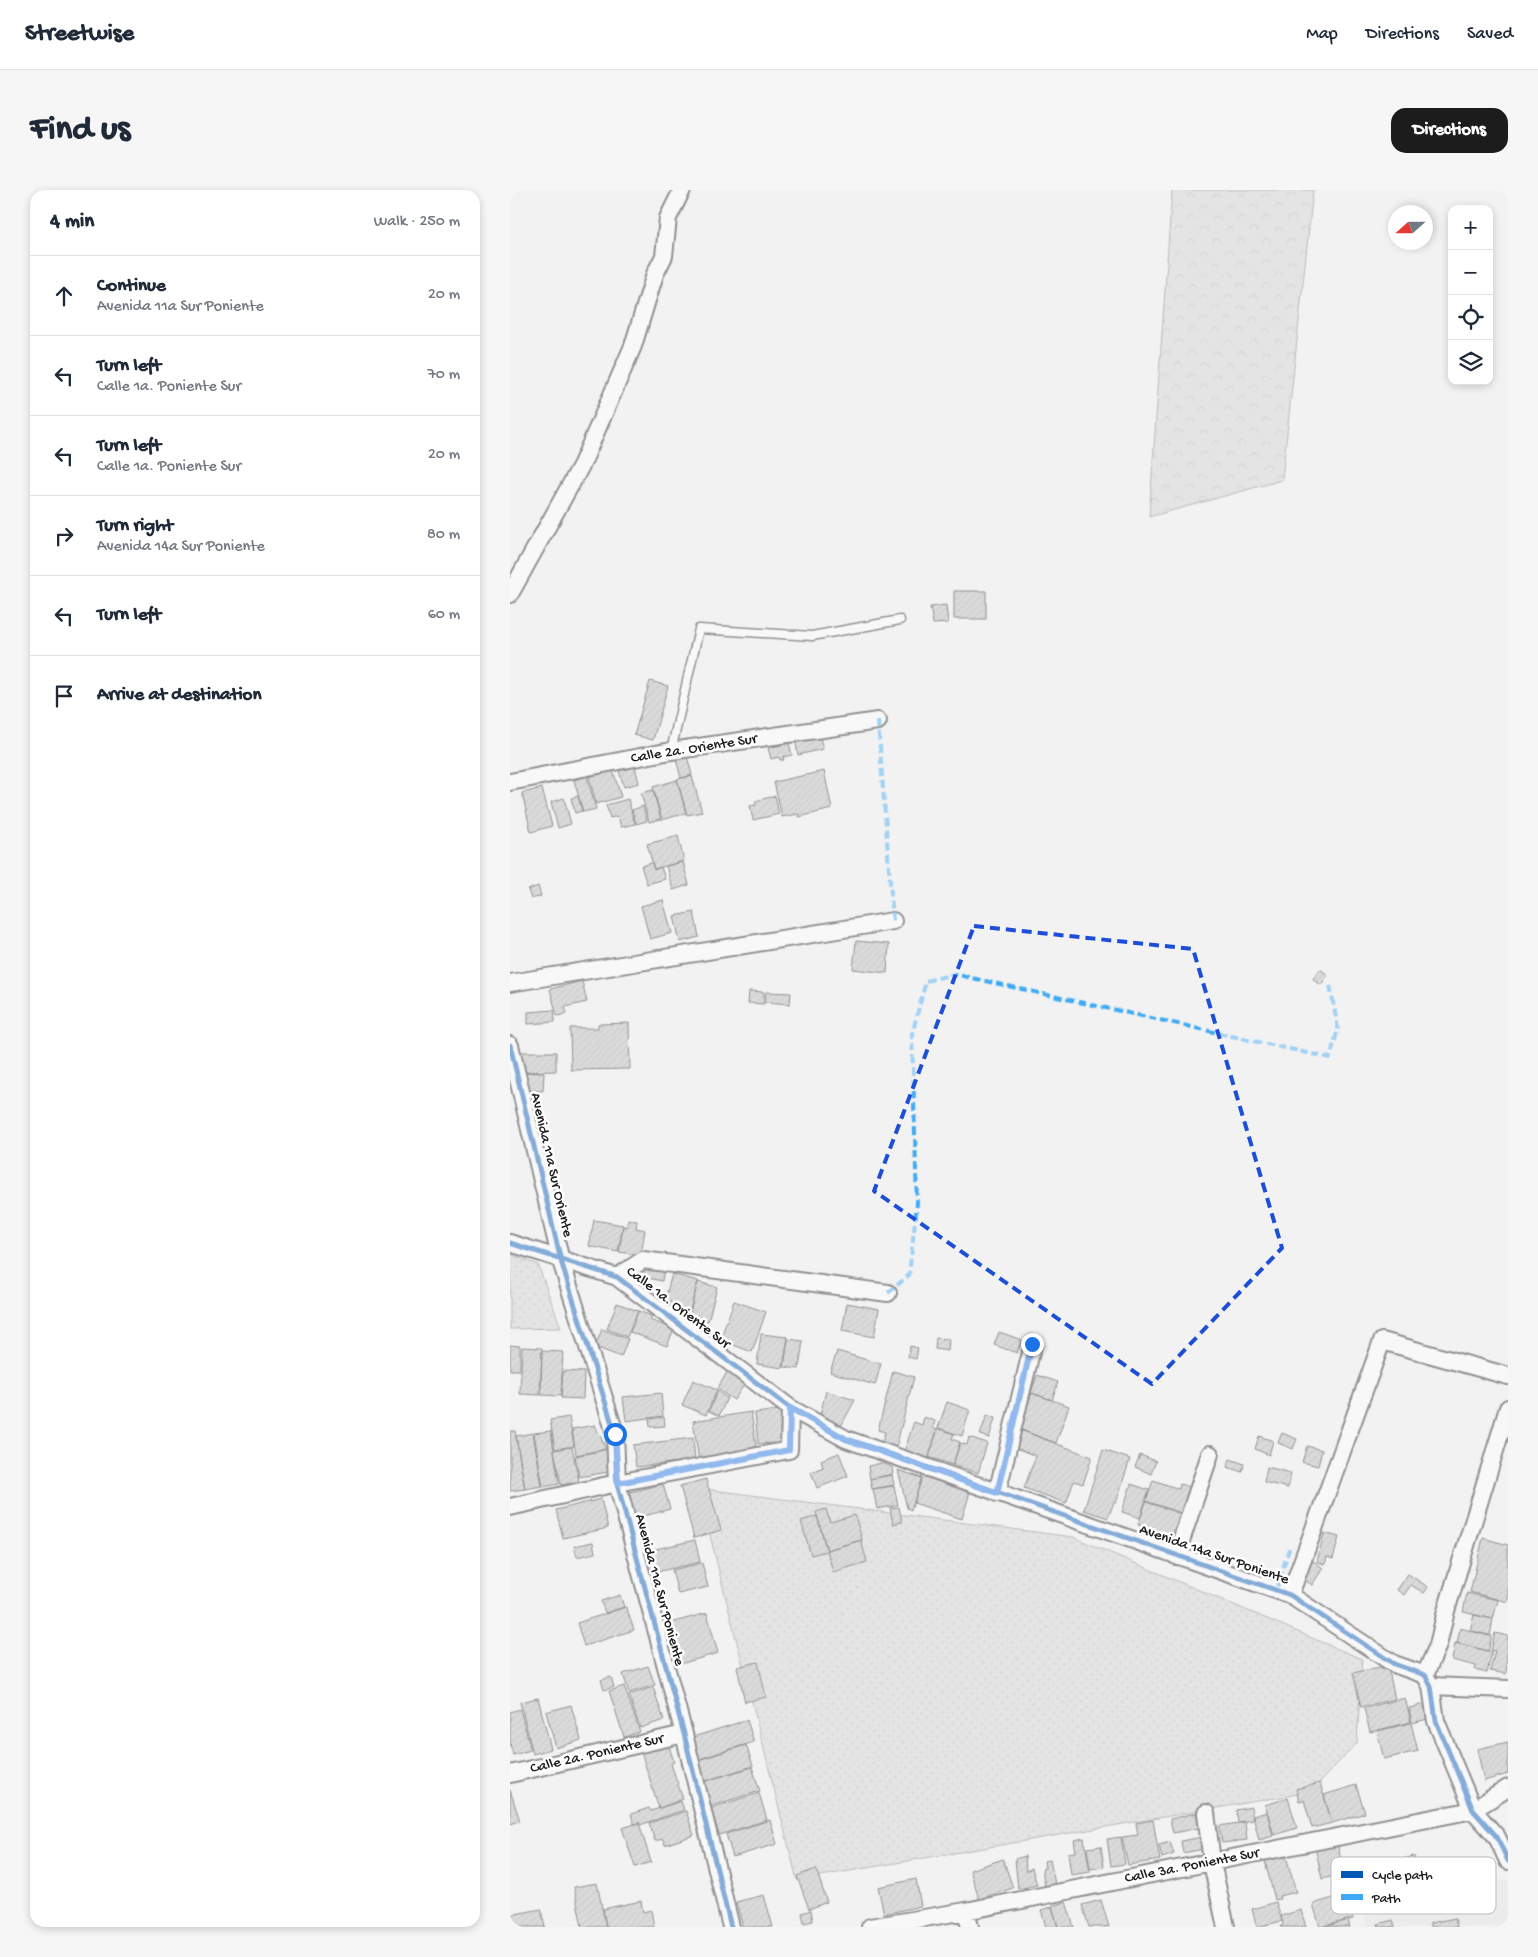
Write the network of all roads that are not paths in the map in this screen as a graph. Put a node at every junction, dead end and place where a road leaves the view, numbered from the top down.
1 (682, 190) edge
2 (510, 594) edge
3 (900, 620) dead end
4 (878, 721) dead end
5 (671, 751) junction
6 (510, 782) edge
7 (893, 920) dead end
8 (510, 984) edge
9 (510, 1045) edge
10 (510, 1243) edge
11 (561, 1261) junction
12 (617, 1277) junction
13 (888, 1293) dead end
14 (1032, 1344) dead end
15 (1508, 1376) edge
16 (790, 1408) junction
17 (1508, 1408) edge
18 (1210, 1454) dead end
19 (618, 1483) junction
20 (997, 1493) junction
21 (510, 1508) edge
22 (1176, 1556) junction
23 (1290, 1595) junction
24 (1428, 1681) junction
25 (1508, 1689) edge
26 (684, 1734) junction
27 (510, 1774) edge
28 (1508, 1788) edge
29 (1473, 1810) junction
30 (1206, 1813) dead end
31 (1508, 1861) edge
32 (1212, 1862) junction
33 (966, 1911) junction
34 (731, 1927) edge
35 (870, 1927) edge
36 (970, 1927) edge
37 (1226, 1927) edge

1 - 2 street
3 - 5 lane
4 - 5 street, Calle 2a. Oriente Sur
5 - 6 street, Calle 2a. Oriente Sur
7 - 8 street
9 - 11 street, Avenida 11a Sur Oriente
10 - 11 street, Calle 1a. Oriente Sur
11 - 12 street, Calle 1a. Oriente Sur
11 - 19 street, Avenida 11a Sur Poniente
12 - 13 street
12 - 16 street, Calle 1a. Oriente Sur
14 - 20 street
15 - 23 street
16 - 19 street
16 - 20 street, Avenida 14a Sur Poniente
17 - 24 street
18 - 22 street
19 - 21 street
19 - 26 street, Avenida 11a Sur Poniente
20 - 22 street, Avenida 14a Sur Poniente
22 - 23 street, Avenida 14a Sur Poniente
23 - 24 street, Avenida 14a Sur Poniente
24 - 25 street, Avenida 14a Sur Poniente
24 - 29 street
26 - 27 street, Calle 2a. Poniente Sur
26 - 34 street, Avenida 11a Sur Poniente
28 - 29 street, Calle 3a. Poniente Sur
29 - 31 street
29 - 32 street, Calle 3a. Poniente Sur
30 - 32 street
32 - 33 street, Calle 3a. Poniente Sur
32 - 37 street
33 - 35 street, Calle 3a. Poniente Sur
33 - 36 street

